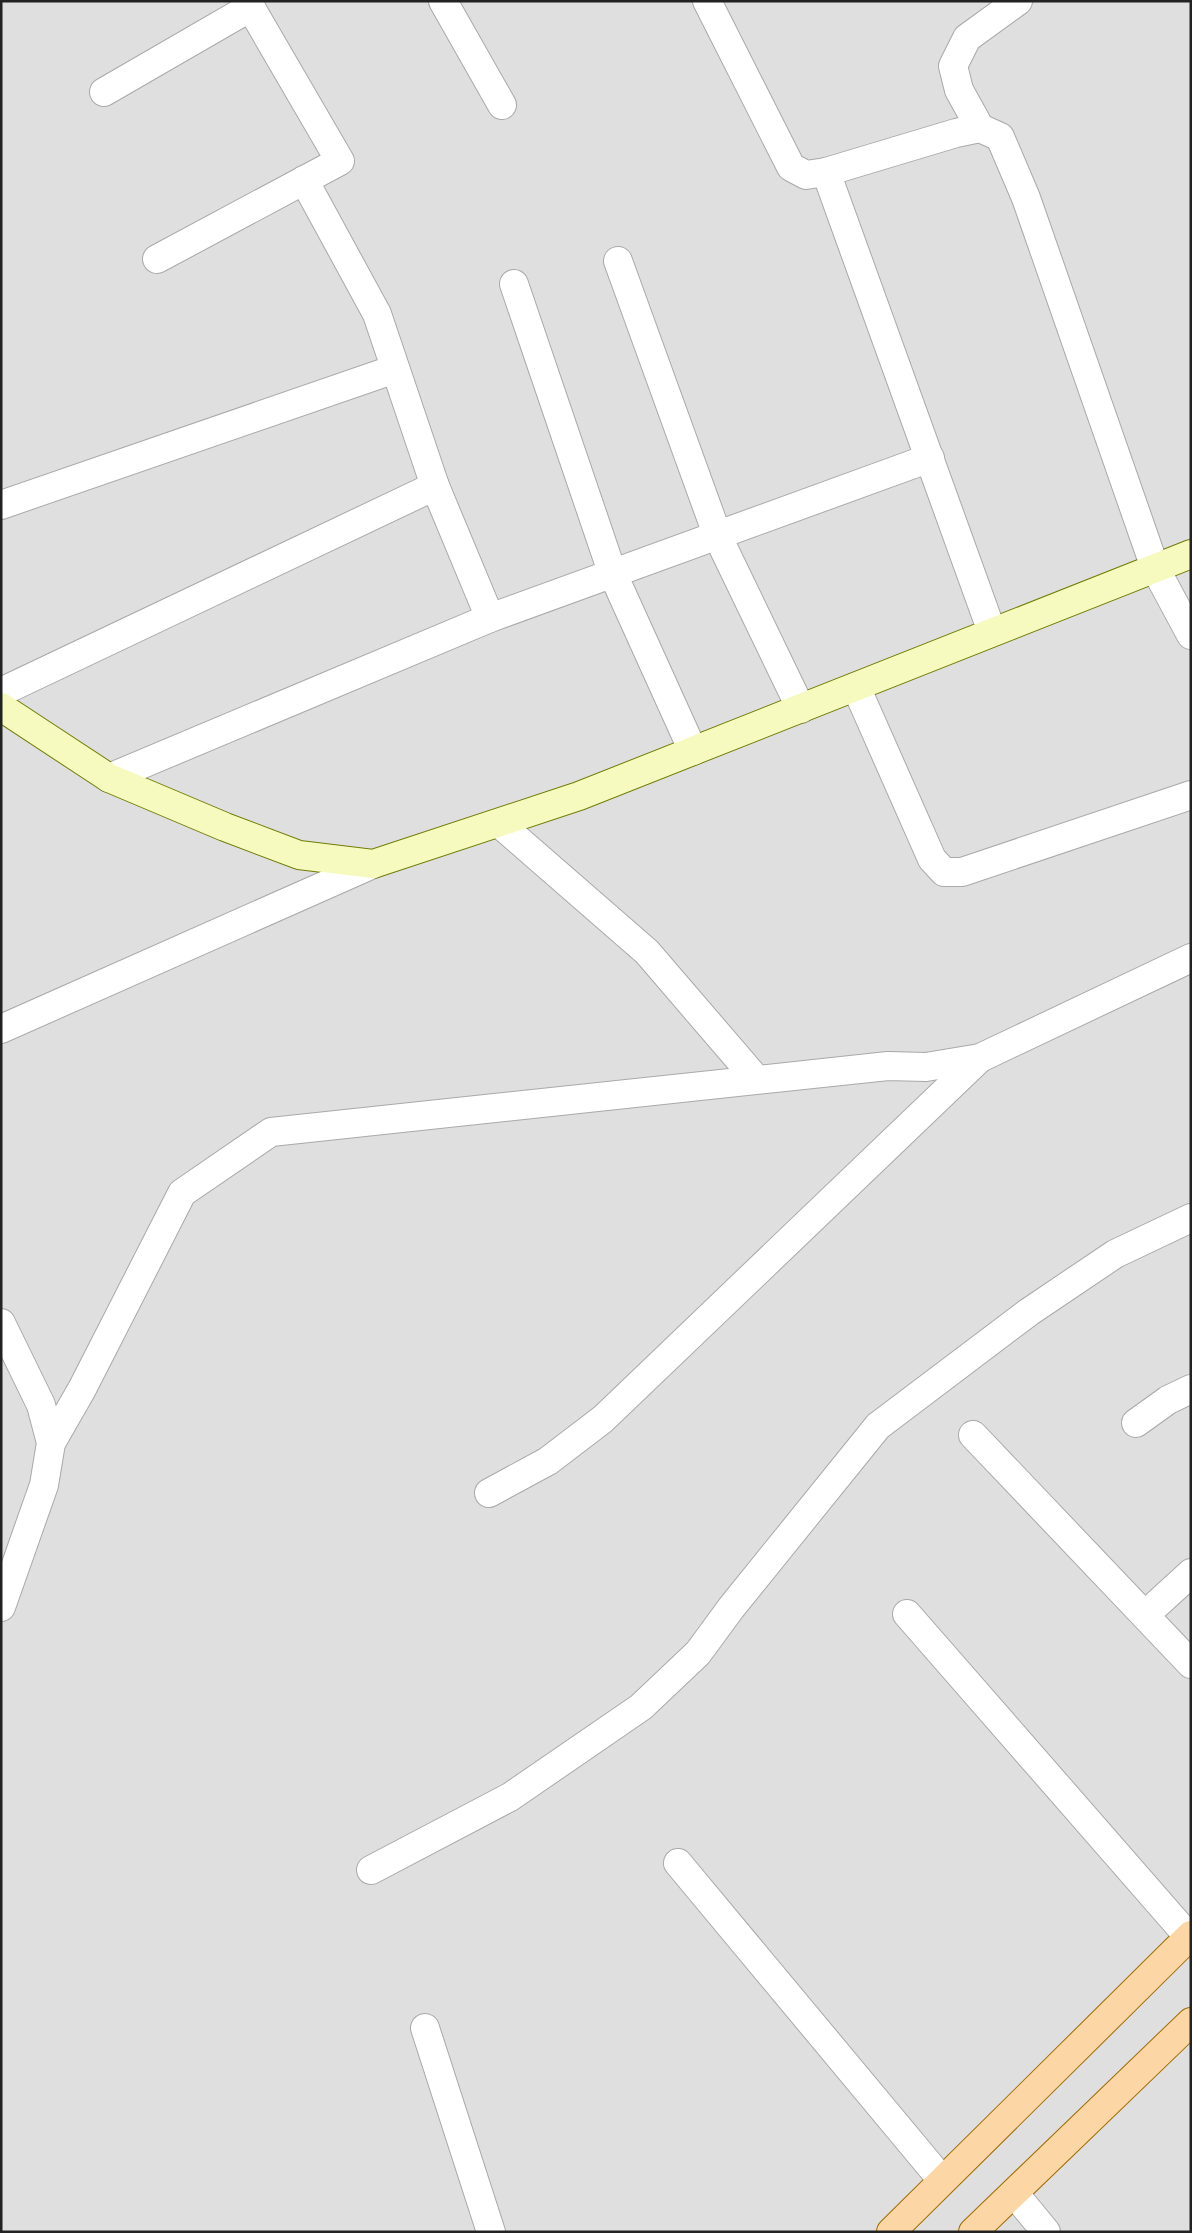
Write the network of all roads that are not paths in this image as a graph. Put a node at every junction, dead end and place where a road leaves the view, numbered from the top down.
1 (442, 1) edge
2 (707, 1) edge
3 (1018, 1) edge
4 (249, 4) edge
5 (104, 92) dead end
6 (502, 105) dead end
7 (980, 128) junction
8 (826, 172) junction
9 (304, 180) junction
10 (157, 259) dead end
11 (618, 261) dead end
12 (514, 284) dead end
13 (395, 369) junction
14 (930, 458) junction
15 (436, 486) junction
16 (1, 505) edge
17 (718, 537) junction
18 (1191, 554) edge
19 (1155, 568) junction
20 (612, 572) junction
21 (490, 618) junction
22 (992, 632) junction
23 (1191, 635) edge
24 (856, 687) junction
25 (1, 692) edge
26 (1, 707) edge
27 (801, 708) junction
28 (693, 751) junction
29 (109, 778) junction
30 (1191, 795) edge
31 (500, 824) junction
32 (373, 864) junction
33 (1191, 958) edge
34 (1, 1028) edge
35 (980, 1058) junction
36 (756, 1080) junction
37 (1191, 1218) edge
38 (1, 1323) edge
39 (1191, 1389) edge
40 (1136, 1423) dead end
41 (973, 1435) dead end
42 (51, 1443) junction
43 (489, 1493) dead end
44 (1191, 1573) edge
45 (1, 1607) edge
46 (906, 1614) dead end
47 (1144, 1615) junction
48 (1191, 1664) edge
49 (678, 1863) dead end
50 (371, 1870) dead end
51 (1190, 1936) edge
52 (1189, 2027) edge
53 (425, 2028) dead end
54 (942, 2180) junction
55 (1014, 2192) junction
56 (491, 2232) edge
57 (891, 2232) edge
58 (973, 2232) edge
59 (1046, 2232) edge

1 - 6 street
2 - 8 street
3 - 7 street
4 - 5 street
4 - 9 street
7 - 8 street
7 - 19 street
8 - 14 street
9 - 10 street
9 - 13 street
11 - 17 street
12 - 20 street
13 - 15 street
13 - 16 street
14 - 17 street
14 - 22 street
15 - 21 street
15 - 25 street
17 - 20 street
17 - 27 street
18 - 19 main road
19 - 22 main road
19 - 23 street
20 - 21 street
20 - 28 street
21 - 29 street
22 - 24 main road
24 - 27 main road
24 - 30 street
26 - 29 main road
27 - 28 main road
28 - 31 main road
29 - 32 main road
31 - 32 main road
31 - 36 street
32 - 34 street
33 - 35 street
35 - 36 street
35 - 43 street
36 - 42 street
37 - 50 street
38 - 42 street
39 - 40 street
41 - 47 street
42 - 45 street
44 - 47 street
46 - 51 street
47 - 48 street
49 - 54 street
51 - 54 main road
52 - 55 main road
53 - 56 street
54 - 57 main road
55 - 58 main road
55 - 59 street

